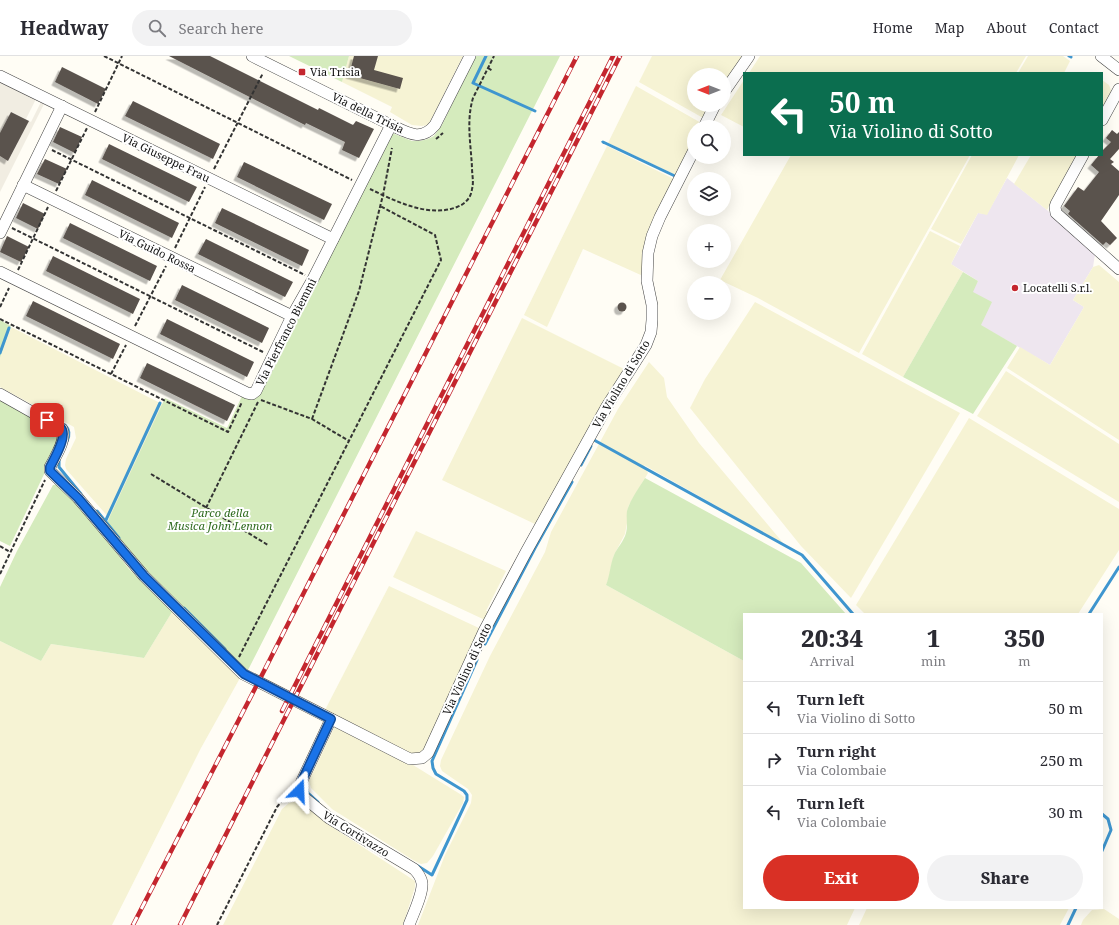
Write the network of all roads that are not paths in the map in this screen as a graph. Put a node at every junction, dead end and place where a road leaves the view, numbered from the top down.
1 (252, 56) edge
2 (470, 56) edge
3 (749, 56) edge
4 (1102, 56) edge
5 (1119, 70) edge
6 (0, 76) edge
7 (731, 82) edge
8 (1119, 89) edge
9 (62, 106) junction
10 (1103, 118) edge
11 (391, 125) junction
12 (1082, 156) edge
13 (687, 164) edge
14 (23, 185) junction
15 (2, 228) edge
16 (333, 240) junction
17 (1119, 269) edge
18 (0, 272) edge
19 (292, 316) junction
20 (0, 394) edge
21 (331, 719) junction
22 (409, 925) edge

1 - 11 street, Via della Trisia
2 - 11 street, Via della Trisia
3 - 7 street
4 - 5 street
6 - 9 street, Via Giuseppe Frau
8 - 10 street
9 - 14 street
9 - 16 street, Via Giuseppe Frau
11 - 16 street, Via Pierfranco Biemmi
12 - 17 street
13 - 21 street, Via Violino di Sotto
14 - 15 street
14 - 19 street, Via Guido Rossa
16 - 19 street, Via Pierfranco Biemmi
18 - 19 street, Via Pierfranco Biemmi
20 - 21 street, Via Violino di Sotto
21 - 22 street, Via Cortivazzo

